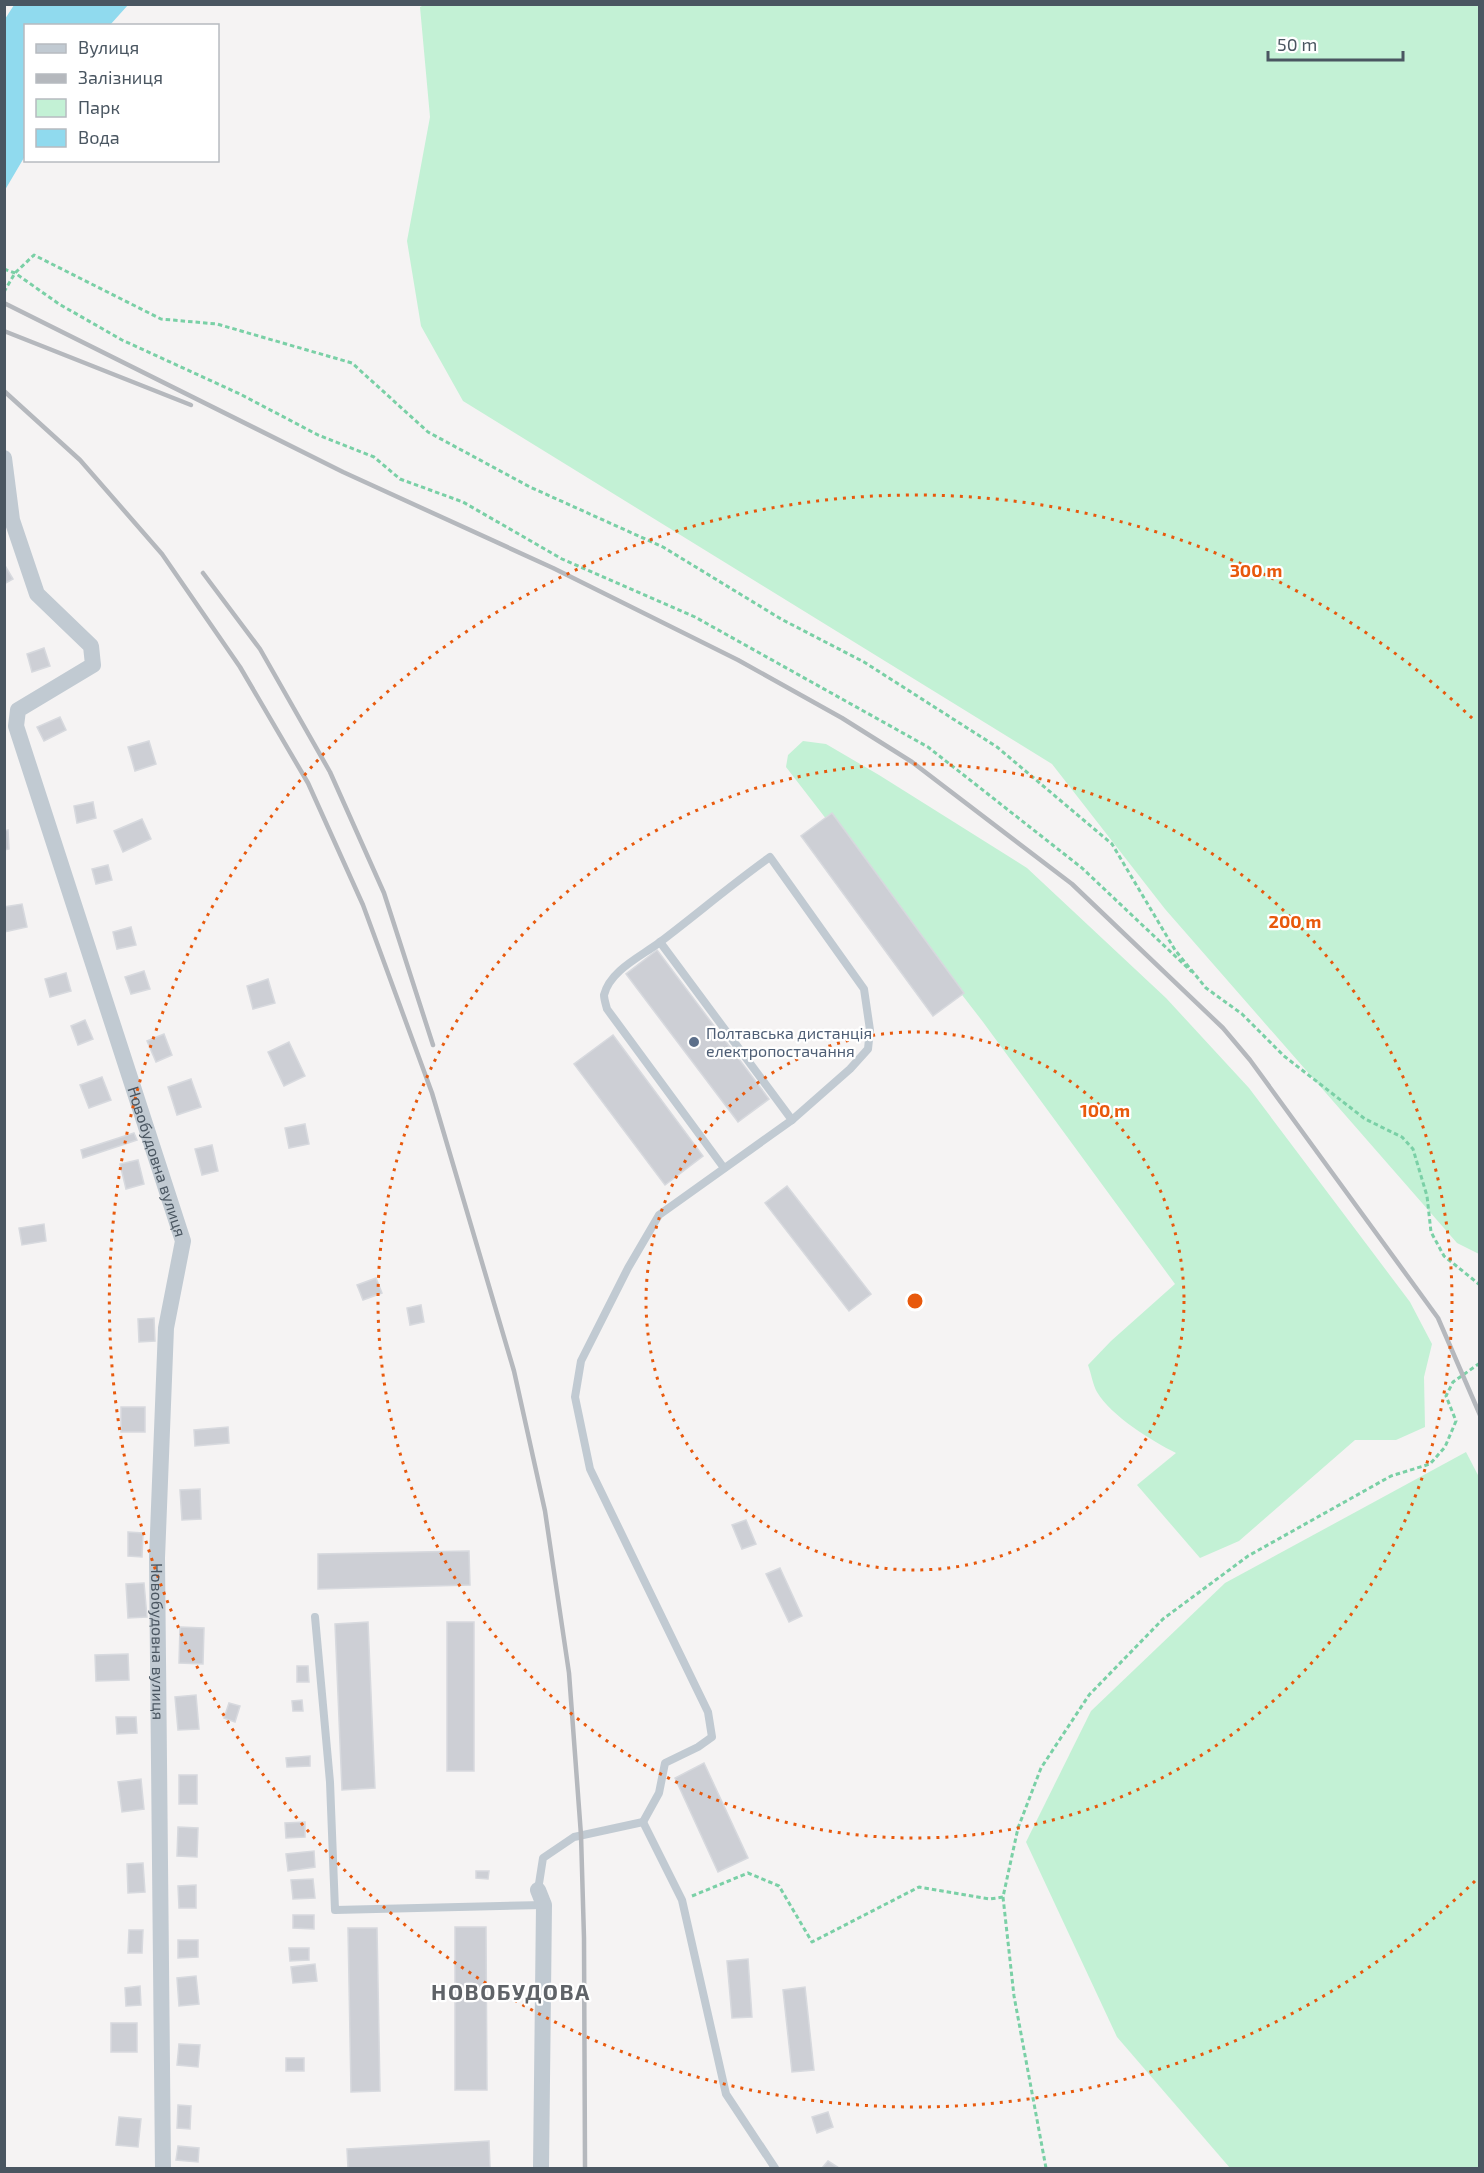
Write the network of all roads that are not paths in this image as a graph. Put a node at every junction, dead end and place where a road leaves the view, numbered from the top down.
1 (4, 458) edge
2 (660, 942) junction
3 (792, 1120) junction
4 (724, 1168) junction
5 (315, 1617) dead end
6 (644, 1822) junction
7 (541, 1898) junction
8 (163, 2169) edge
9 (540, 2169) edge
10 (775, 2169) edge

1 - 8 street, Новобудовна вулиця
2 - 3 lane
2 - 3 lane
2 - 4 lane
3 - 4 lane
4 - 6 lane
5 - 7 lane
6 - 7 lane
6 - 10 lane
7 - 9 street

